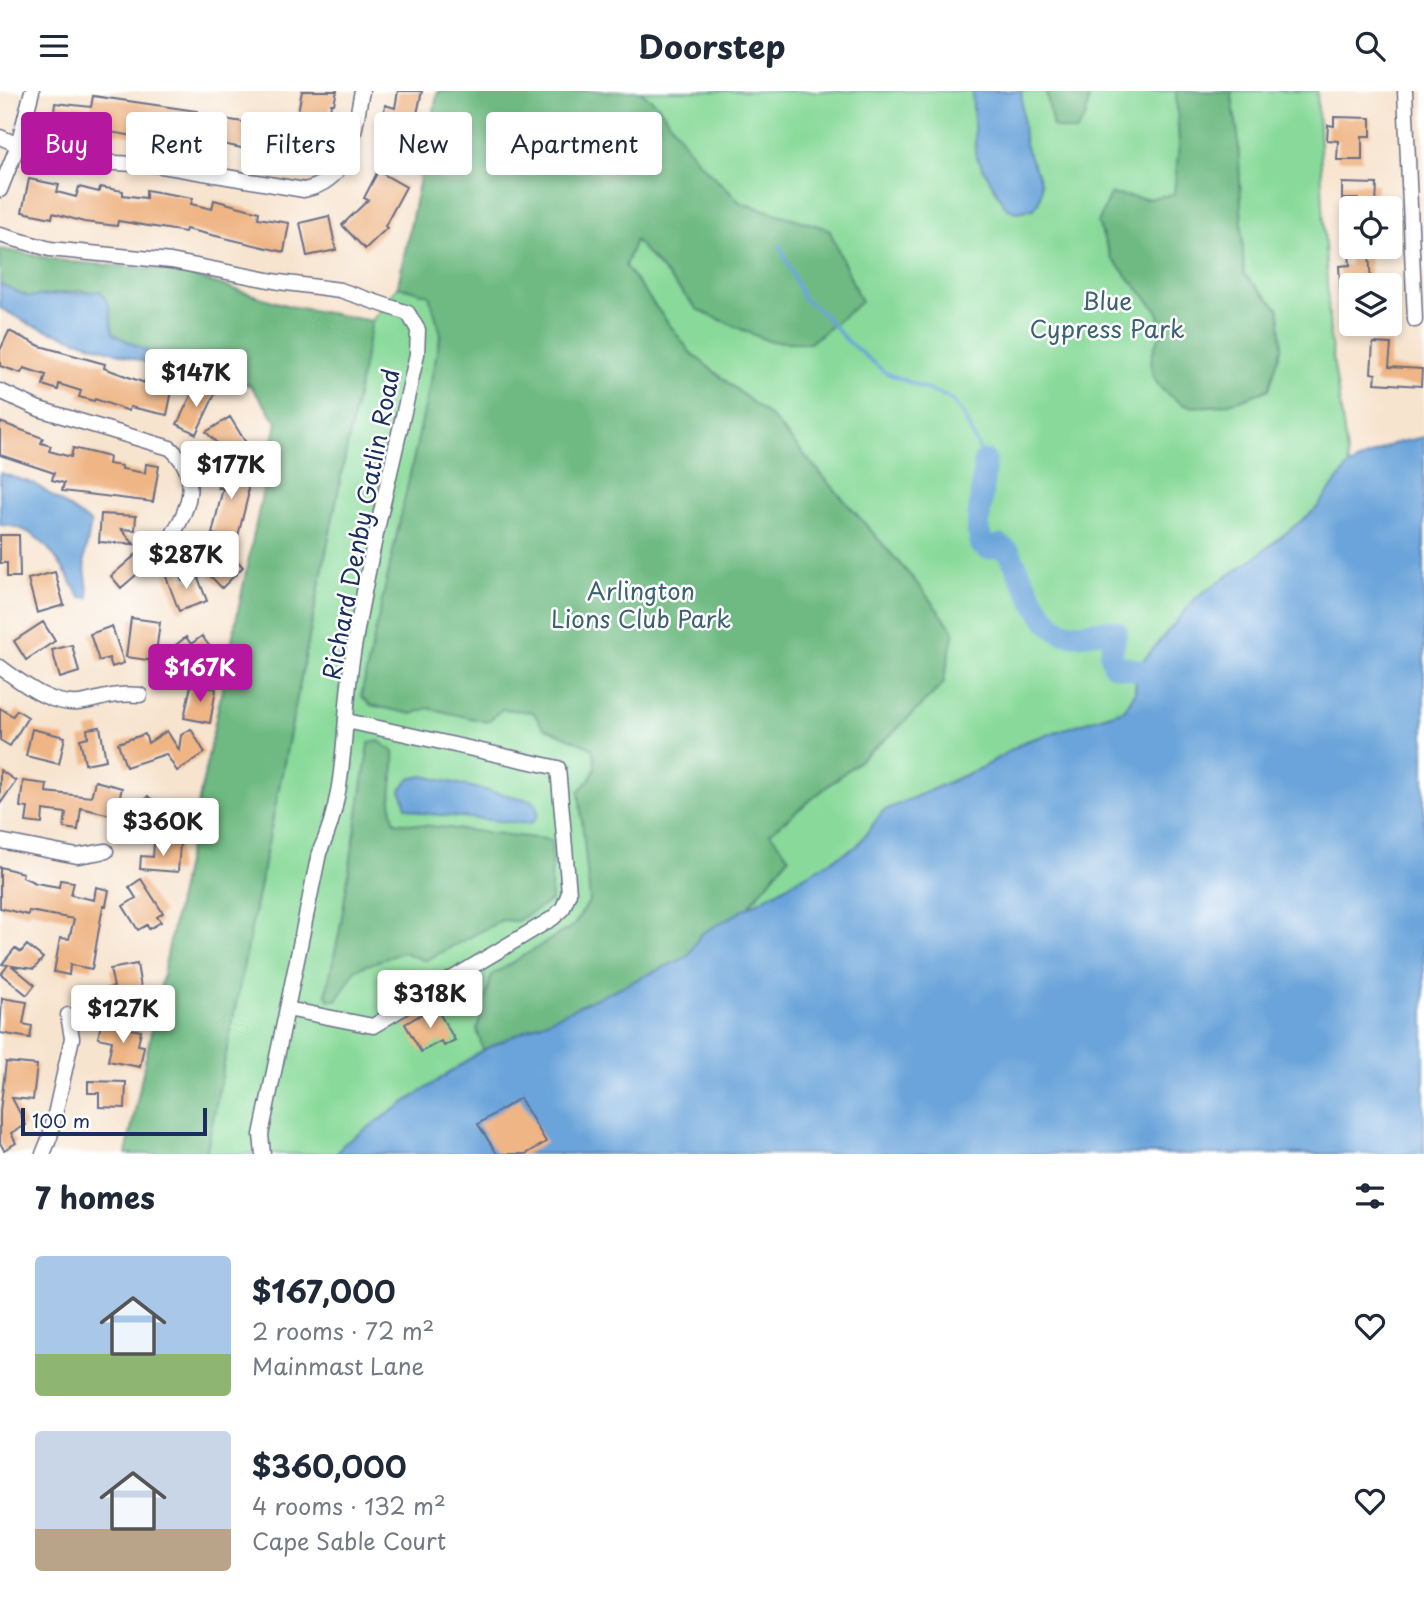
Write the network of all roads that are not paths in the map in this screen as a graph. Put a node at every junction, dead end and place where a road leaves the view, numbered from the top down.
1 (32, 91) edge
2 (362, 91) edge
3 (1405, 91) edge
4 (0, 137) edge
5 (18, 145) junction
6 (0, 190) edge
7 (0, 235) edge
8 (1415, 320) dead end
9 (0, 391) edge
10 (174, 532) dead end
11 (0, 667) edge
12 (140, 695) dead end
13 (347, 721) junction
14 (0, 841) edge
15 (106, 851) dead end
16 (287, 1009) junction
17 (68, 1014) dead end
18 (43, 1154) edge
19 (263, 1154) edge

1 - 5 street
2 - 5 street
3 - 8 street
4 - 5 street
5 - 6 street
7 - 13 street, Richard Denby Gatlin Road
9 - 10 street
11 - 12 street
13 - 16 street, Richard Denby Gatlin Road
13 - 16 street
14 - 15 street
16 - 19 street, Richard Denby Gatlin Road
17 - 18 street

